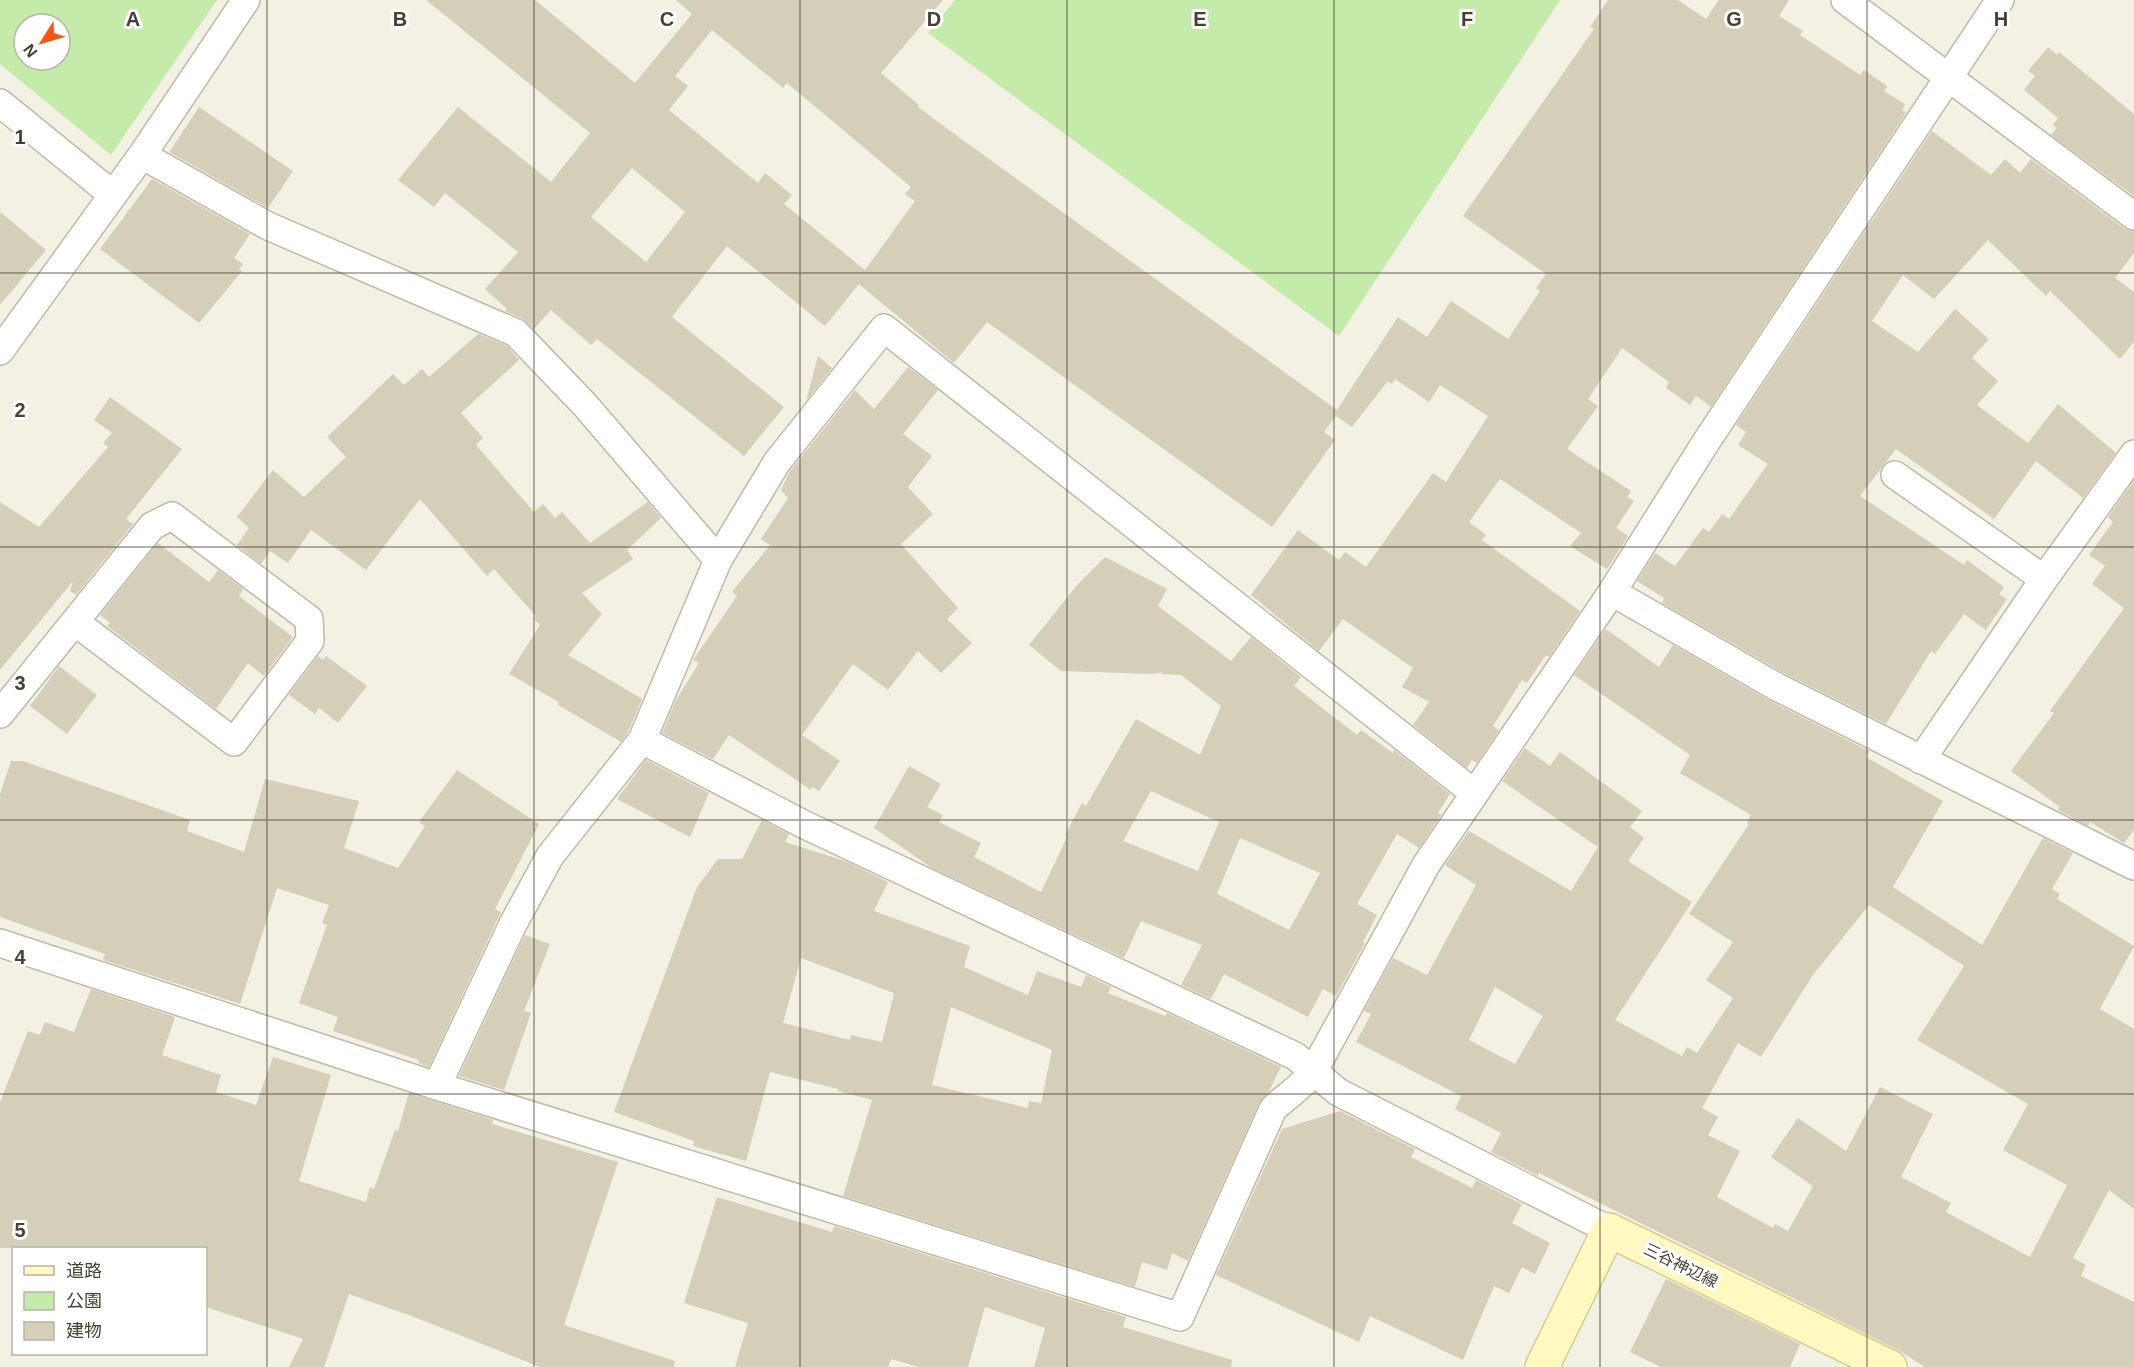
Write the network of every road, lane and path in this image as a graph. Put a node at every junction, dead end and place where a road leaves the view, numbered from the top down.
1 (246, 0) edge
2 (1845, 0) edge
3 (2000, 0) edge
4 (1949, 78) junction
5 (0, 103) edge
6 (142, 155) junction
7 (113, 195) junction
8 (2134, 216) edge
9 (0, 351) edge
10 (2134, 454) edge
11 (1895, 475) dead end
12 (718, 560) junction
13 (2044, 579) junction
14 (1612, 592) junction
15 (75, 622) junction
16 (0, 714) edge
17 (642, 740) junction
18 (1921, 760) junction
19 (1474, 793) junction
20 (2134, 865) edge
21 (2, 951) edge
22 (1314, 1072) junction
23 (437, 1086) junction
24 (1609, 1230) junction
25 (1542, 1367) edge
26 (1890, 1367) edge

1 - 6 street
2 - 4 street
3 - 4 street
4 - 8 street
4 - 14 street
5 - 7 street
6 - 7 street
6 - 12 street
7 - 9 street
10 - 13 street
11 - 13 street
12 - 17 street
12 - 19 street
13 - 18 street
14 - 18 street
14 - 19 street
15 - 15 street
15 - 16 street
17 - 22 street
17 - 23 street
18 - 20 street
19 - 22 street
21 - 23 street
22 - 23 street
22 - 24 street
24 - 25 main road
24 - 26 main road, 三谷神辺線

